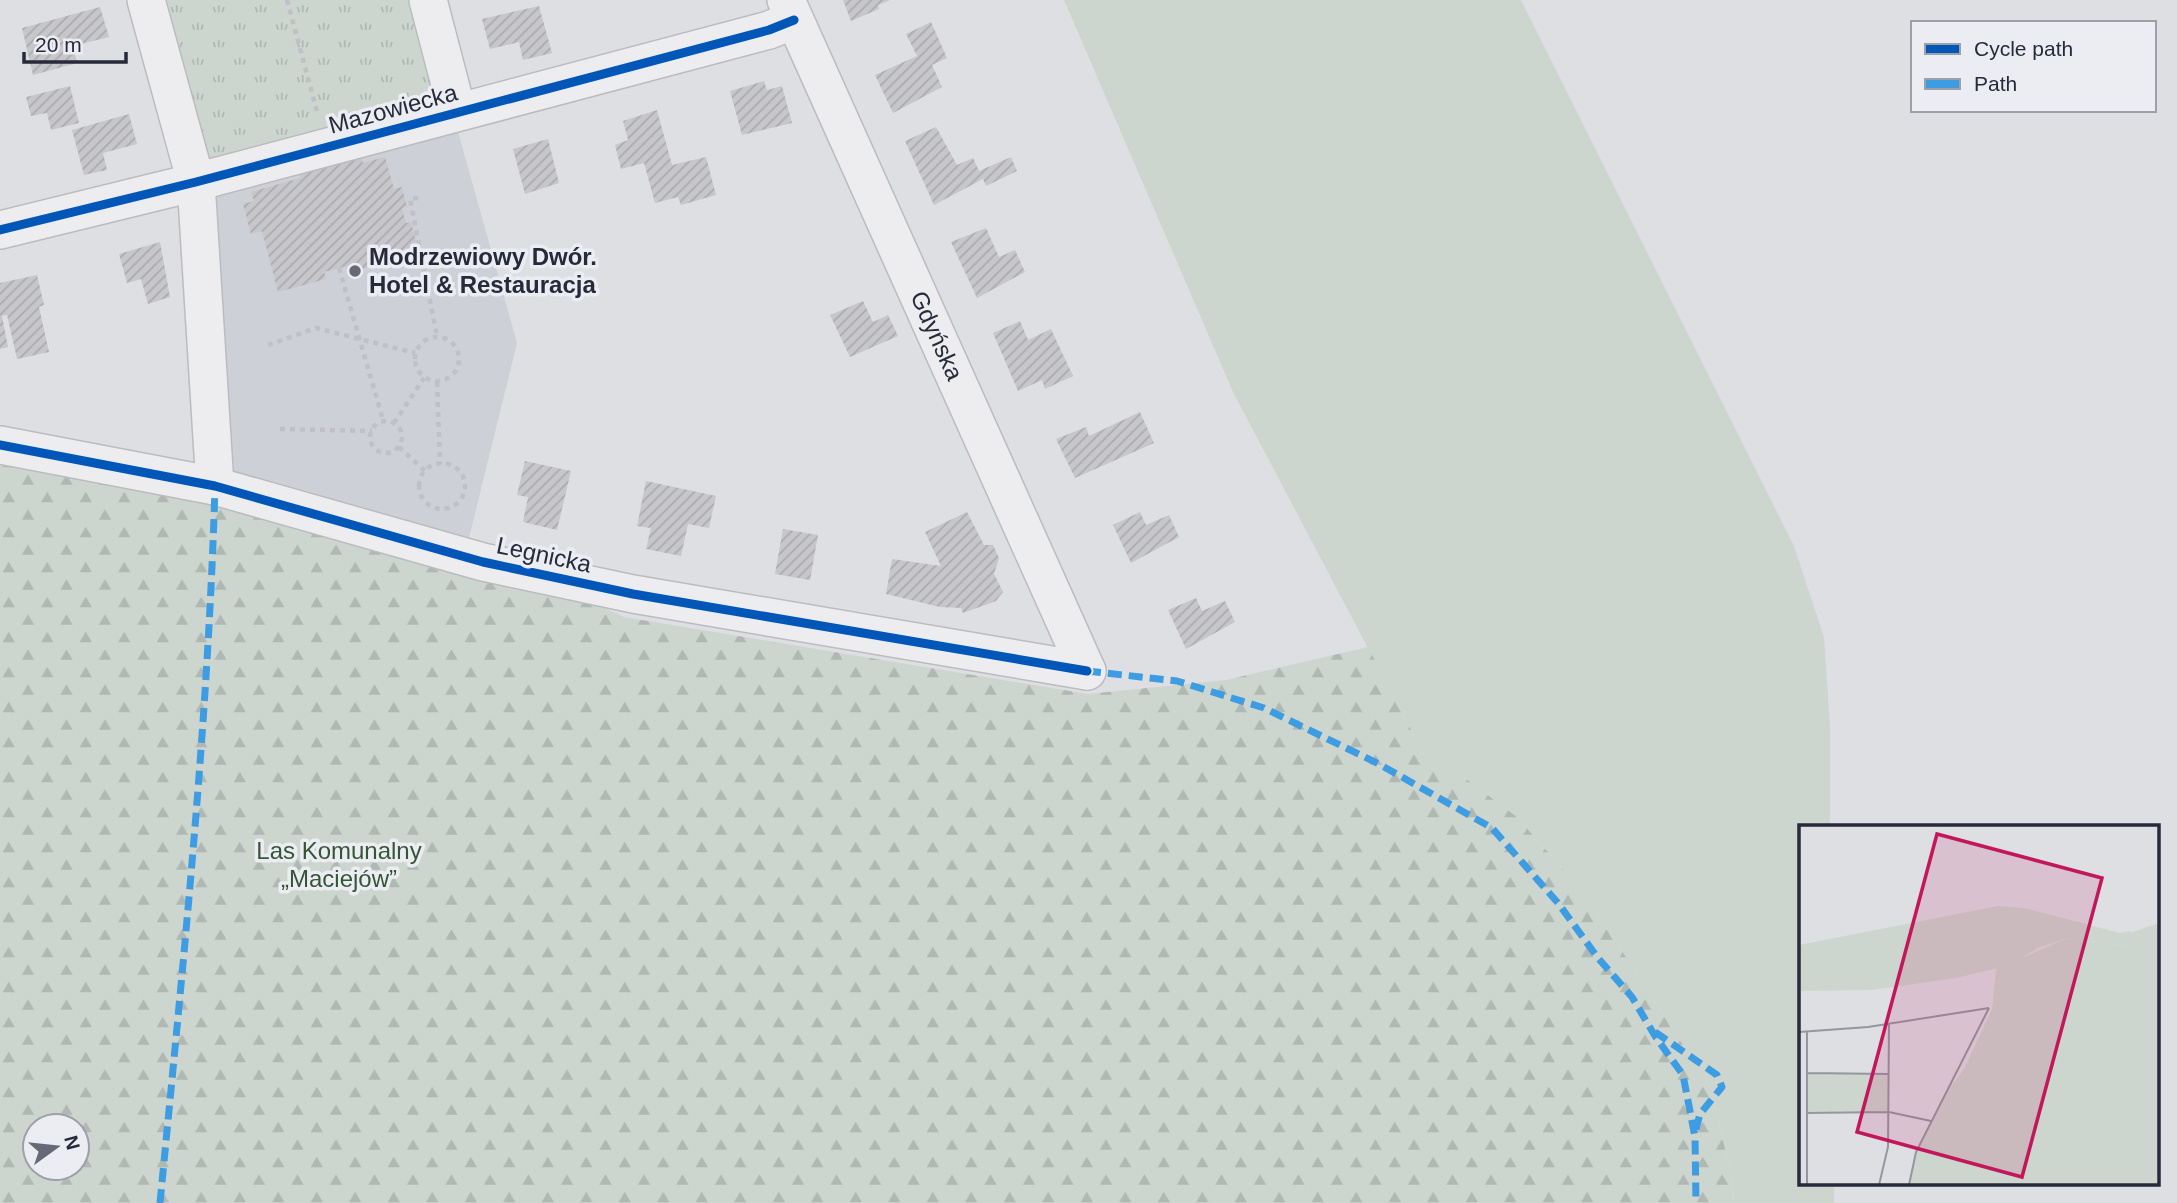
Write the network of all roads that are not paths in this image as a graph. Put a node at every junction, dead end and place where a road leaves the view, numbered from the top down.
1 (146, 0) edge
2 (428, 0) edge
3 (790, 10) edge
4 (457, 111) junction
5 (195, 182) junction
6 (0, 230) edge
7 (0, 445) edge
8 (215, 486) junction
9 (1087, 671) joint

1 - 5 street
2 - 4 street
3 - 4 street, Mazowiecka
3 - 9 street, Gdyńska
4 - 5 street, Mazowiecka
5 - 6 street, Mazowiecka
5 - 8 street
7 - 8 street, Legnicka
8 - 9 street, Legnicka

